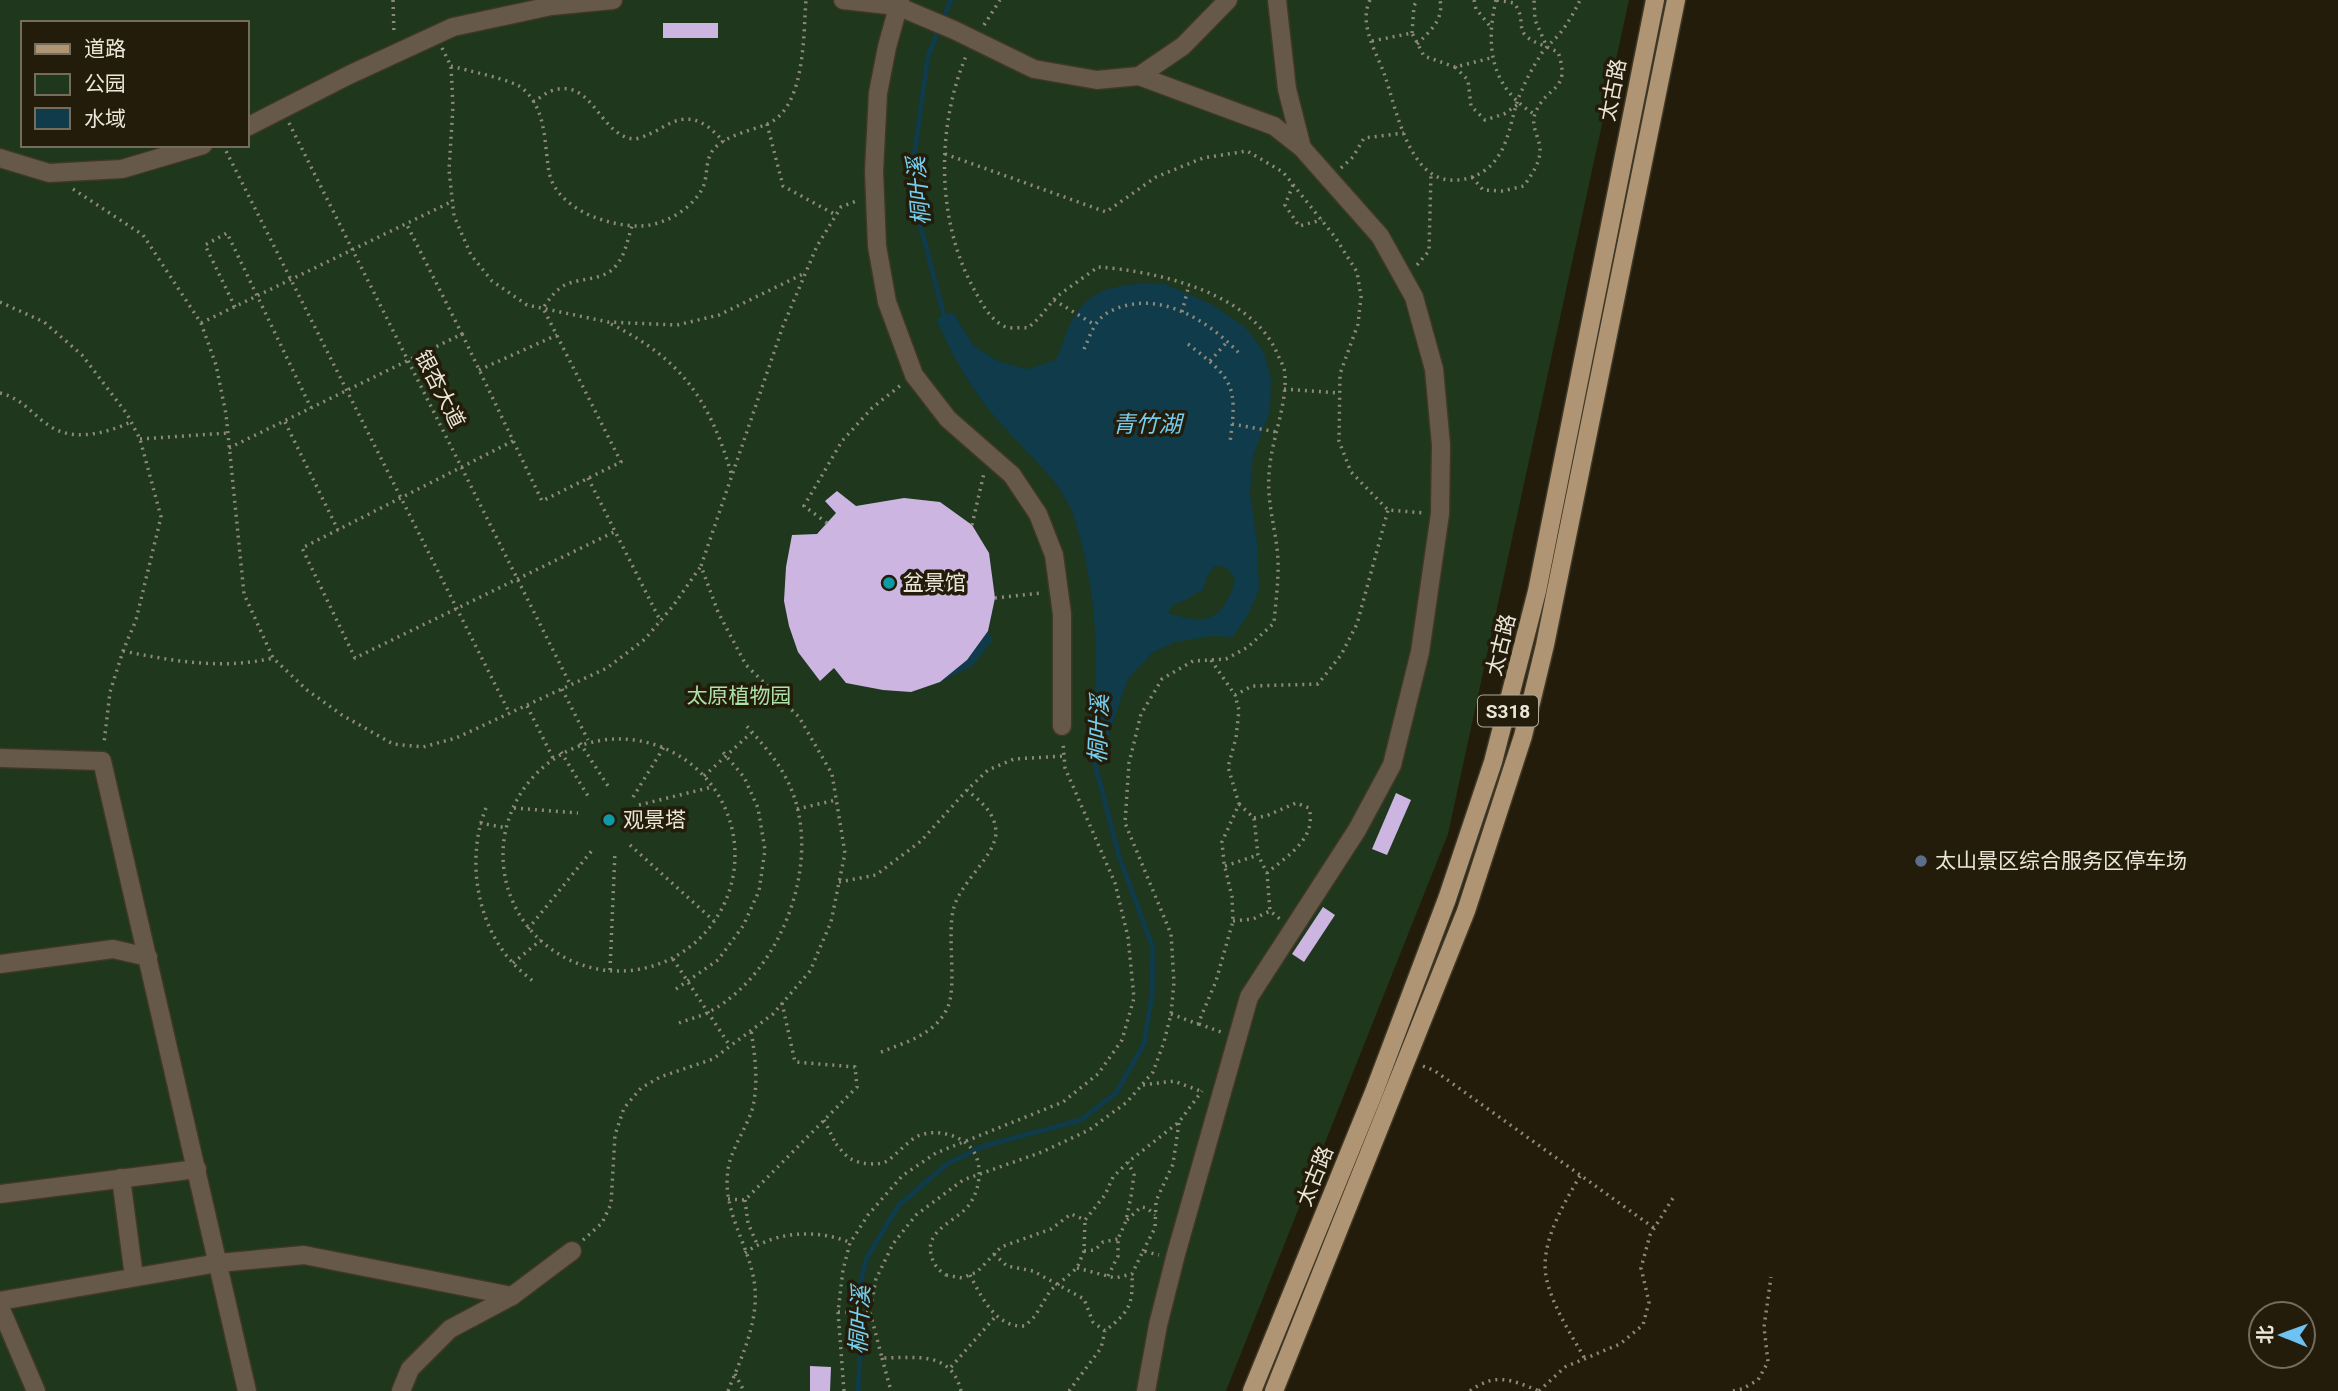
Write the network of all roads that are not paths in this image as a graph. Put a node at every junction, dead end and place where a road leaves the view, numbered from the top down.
1 (613, 0) edge
2 (842, 0) edge
3 (1228, 0) edge
4 (1277, 0) edge
5 (1655, 0) edge
6 (1676, 0) edge
7 (898, 3) edge
8 (1139, 76) junction
9 (248, 126) edge
10 (196, 147) edge
11 (1301, 148) junction
12 (0, 158) edge
13 (1062, 726) road end
14 (0, 758) edge
15 (148, 957) junction
16 (0, 964) edge
17 (197, 1168) junction
18 (121, 1178) junction
19 (0, 1194) edge
20 (572, 1251) road end
21 (218, 1263) junction
22 (134, 1277) junction
23 (512, 1296) junction
24 (0, 1301) edge
25 (0, 1307) edge
26 (37, 1391) edge
27 (247, 1391) edge
28 (401, 1391) edge
29 (1146, 1391) edge
30 (1252, 1391) edge
31 (1274, 1391) edge

1 - 9 lane
2 - 7 lane
3 - 8 lane
4 - 11 lane
5 - 30 main road, 太古路 / S318
6 - 31 main road, 太古路 / S318
7 - 8 lane
7 - 13 lane
8 - 11 lane
10 - 12 lane
11 - 29 lane
14 - 15 lane
15 - 16 lane
15 - 17 lane
17 - 18 lane
17 - 21 lane
18 - 19 lane
18 - 22 lane
20 - 23 lane
21 - 22 lane
21 - 23 lane
21 - 27 lane
22 - 24 lane
23 - 28 lane
25 - 26 lane

